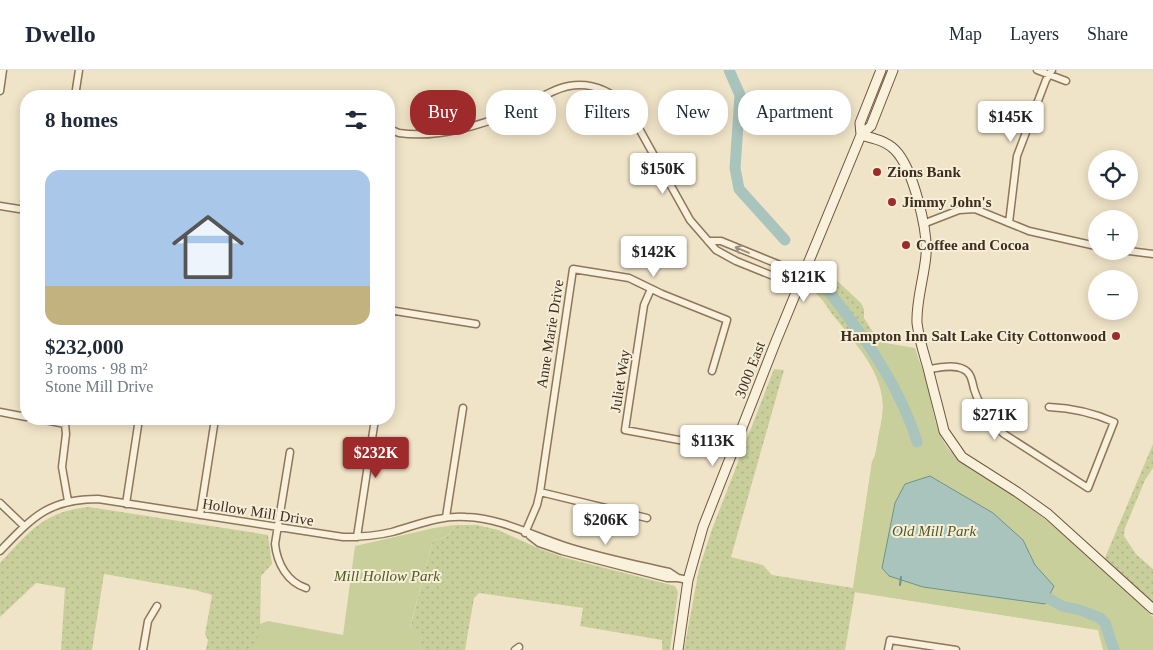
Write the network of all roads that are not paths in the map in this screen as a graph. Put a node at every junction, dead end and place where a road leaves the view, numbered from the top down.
1 (79, 70) edge
2 (881, 70) edge
3 (893, 70) edge
4 (1037, 70) edge
5 (1051, 72) edge
6 (2, 73) edge
7 (1066, 81) dead end
8 (76, 90) edge
9 (0, 91) edge
10 (395, 131) edge
11 (398, 132) junction
12 (395, 134) edge
13 (861, 135) junction
14 (0, 206) edge
15 (19, 209) dead end
16 (1009, 223) junction
17 (923, 224) junction
18 (708, 241) junction
19 (1088, 244) edge
20 (1138, 252) edge
21 (1153, 254) edge
22 (802, 279) junction
23 (651, 289) junction
24 (395, 312) edge
25 (476, 324) dead end
26 (928, 369) junction
27 (712, 371) dead end
28 (1049, 407) dead end
29 (463, 408) dead end
30 (0, 412) edge
31 (20, 415) edge
32 (65, 425) edge
33 (138, 425) edge
34 (214, 425) edge
35 (374, 425) edge
36 (733, 450) junction
37 (290, 452) dead end
38 (540, 492) junction
39 (68, 501) junction
40 (0, 503) edge
41 (126, 504) junction
42 (200, 515) junction
43 (446, 517) junction
44 (647, 518) dead end
45 (24, 526) junction
46 (278, 528) junction
47 (525, 533) junction
48 (357, 537) junction
49 (0, 551) edge
50 (688, 580) junction
51 (306, 588) dead end
52 (157, 606) dead end
53 (1153, 609) edge
54 (143, 650) edge
55 (678, 650) edge
56 (888, 650) edge
57 (956, 650) edge

1 - 8 street
2 - 13 main road, 3000 East
3 - 13 main road, 3000 East
4 - 5 street
5 - 7 street
5 - 16 street
6 - 9 street
10 - 11 street
11 - 12 street
11 - 18 street
13 - 17 main road
13 - 22 main road, 3000 East
14 - 15 street
16 - 17 street
16 - 19 street
17 - 26 main road
22 -> 18 street
18 - 22 street
20 - 21 street
22 - 36 main road, 3000 East
23 - 27 street, Anne Marie Drive
23 - 36 street, Juliet Way
23 - 38 street, Anne Marie Drive
24 - 25 street
26 - 28 street
26 - 53 main road
29 - 43 street
30 - 31 street
32 - 39 street
33 - 41 street
34 - 42 street
35 - 48 street
36 - 50 main road, 3000 East
37 - 46 street
38 - 44 street
38 - 47 street, Anne Marie Drive
39 - 41 street, Hollow Mill Drive
39 - 45 street, Hollow Mill Drive
40 - 45 street
41 - 42 street, Hollow Mill Drive
42 - 46 street, Hollow Mill Drive
43 - 47 street, Hollow Mill Drive
43 - 48 street, Hollow Mill Drive
45 - 49 street, Hollow Mill Drive
46 - 48 street, Hollow Mill Drive
46 - 51 street
47 - 50 street, Hollow Mill Drive
50 - 55 main road, 3000 East
52 - 54 street
56 - 57 street

